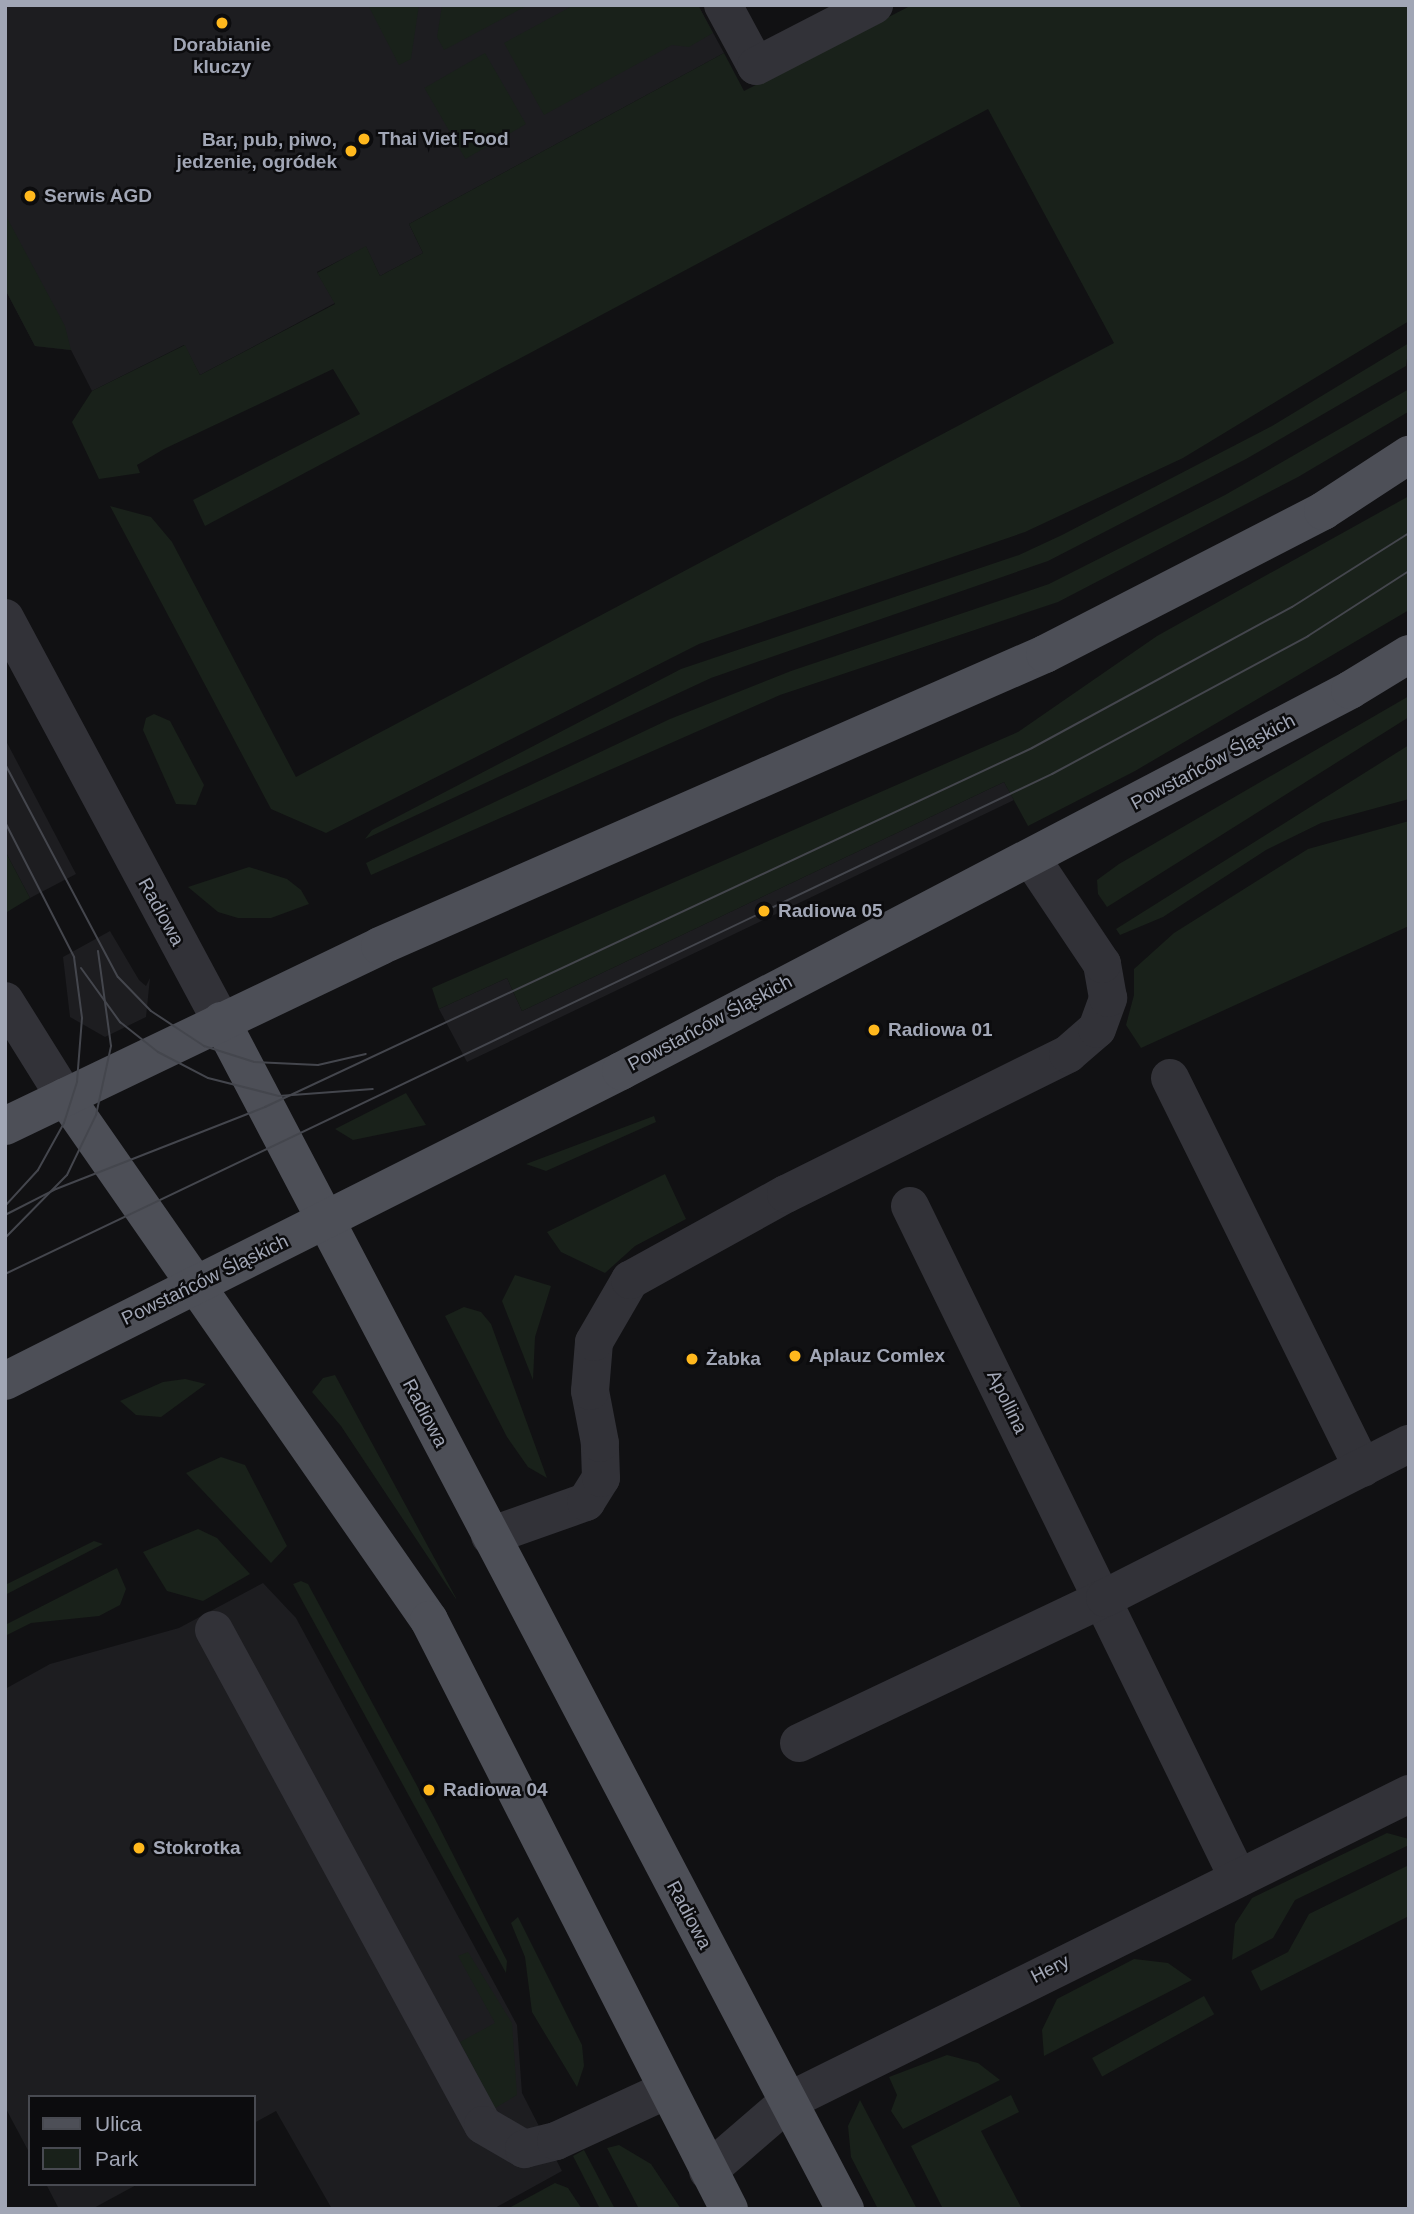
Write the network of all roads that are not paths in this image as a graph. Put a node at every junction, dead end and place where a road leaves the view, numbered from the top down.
1 (723, 5) edge
2 (874, 5) edge
3 (1409, 455) edge
4 (5, 618) edge
5 (1409, 654) edge
6 (1031, 858) junction
7 (5, 1001) edge
8 (221, 1021) junction
9 (1170, 1078) dead end
10 (65, 1097) junction
11 (5, 1126) edge
12 (910, 1206) dead end
13 (324, 1221) junction
14 (194, 1285) junction
15 (5, 1381) edge
16 (1409, 1444) edge
17 (1363, 1468) junction
18 (489, 1536) junction
19 (1105, 1598) junction
20 (214, 1630) dead end
21 (799, 1743) dead end
22 (1409, 1794) edge
23 (1238, 1878) junction
24 (667, 2090) junction
25 (789, 2101) junction
26 (708, 2171) junction
27 (730, 2209) edge
28 (845, 2209) edge

1 - 2 street
3 - 8 main road
4 - 8 street, Radiowa
5 - 6 main road, Powstańców Śląskich
6 - 13 main road, Powstańców Śląskich
6 - 18 street
7 - 10 street
8 - 10 main road
8 - 13 main road, Radiowa
9 - 17 street
10 - 11 main road
10 - 14 main road
12 - 19 street, Apollina
13 - 14 main road, Powstańców Śląskich
13 - 18 main road, Radiowa
14 - 15 main road, Powstańców Śląskich
14 - 24 main road
16 - 17 street
17 - 19 street
18 - 25 main road, Radiowa
19 - 21 street
19 - 23 street, Apollina
20 - 24 street
22 - 23 street, Hery
23 - 25 street, Hery
24 - 26 main road
25 - 26 street, Hery
25 - 28 main road, Radiowa
26 - 27 main road

